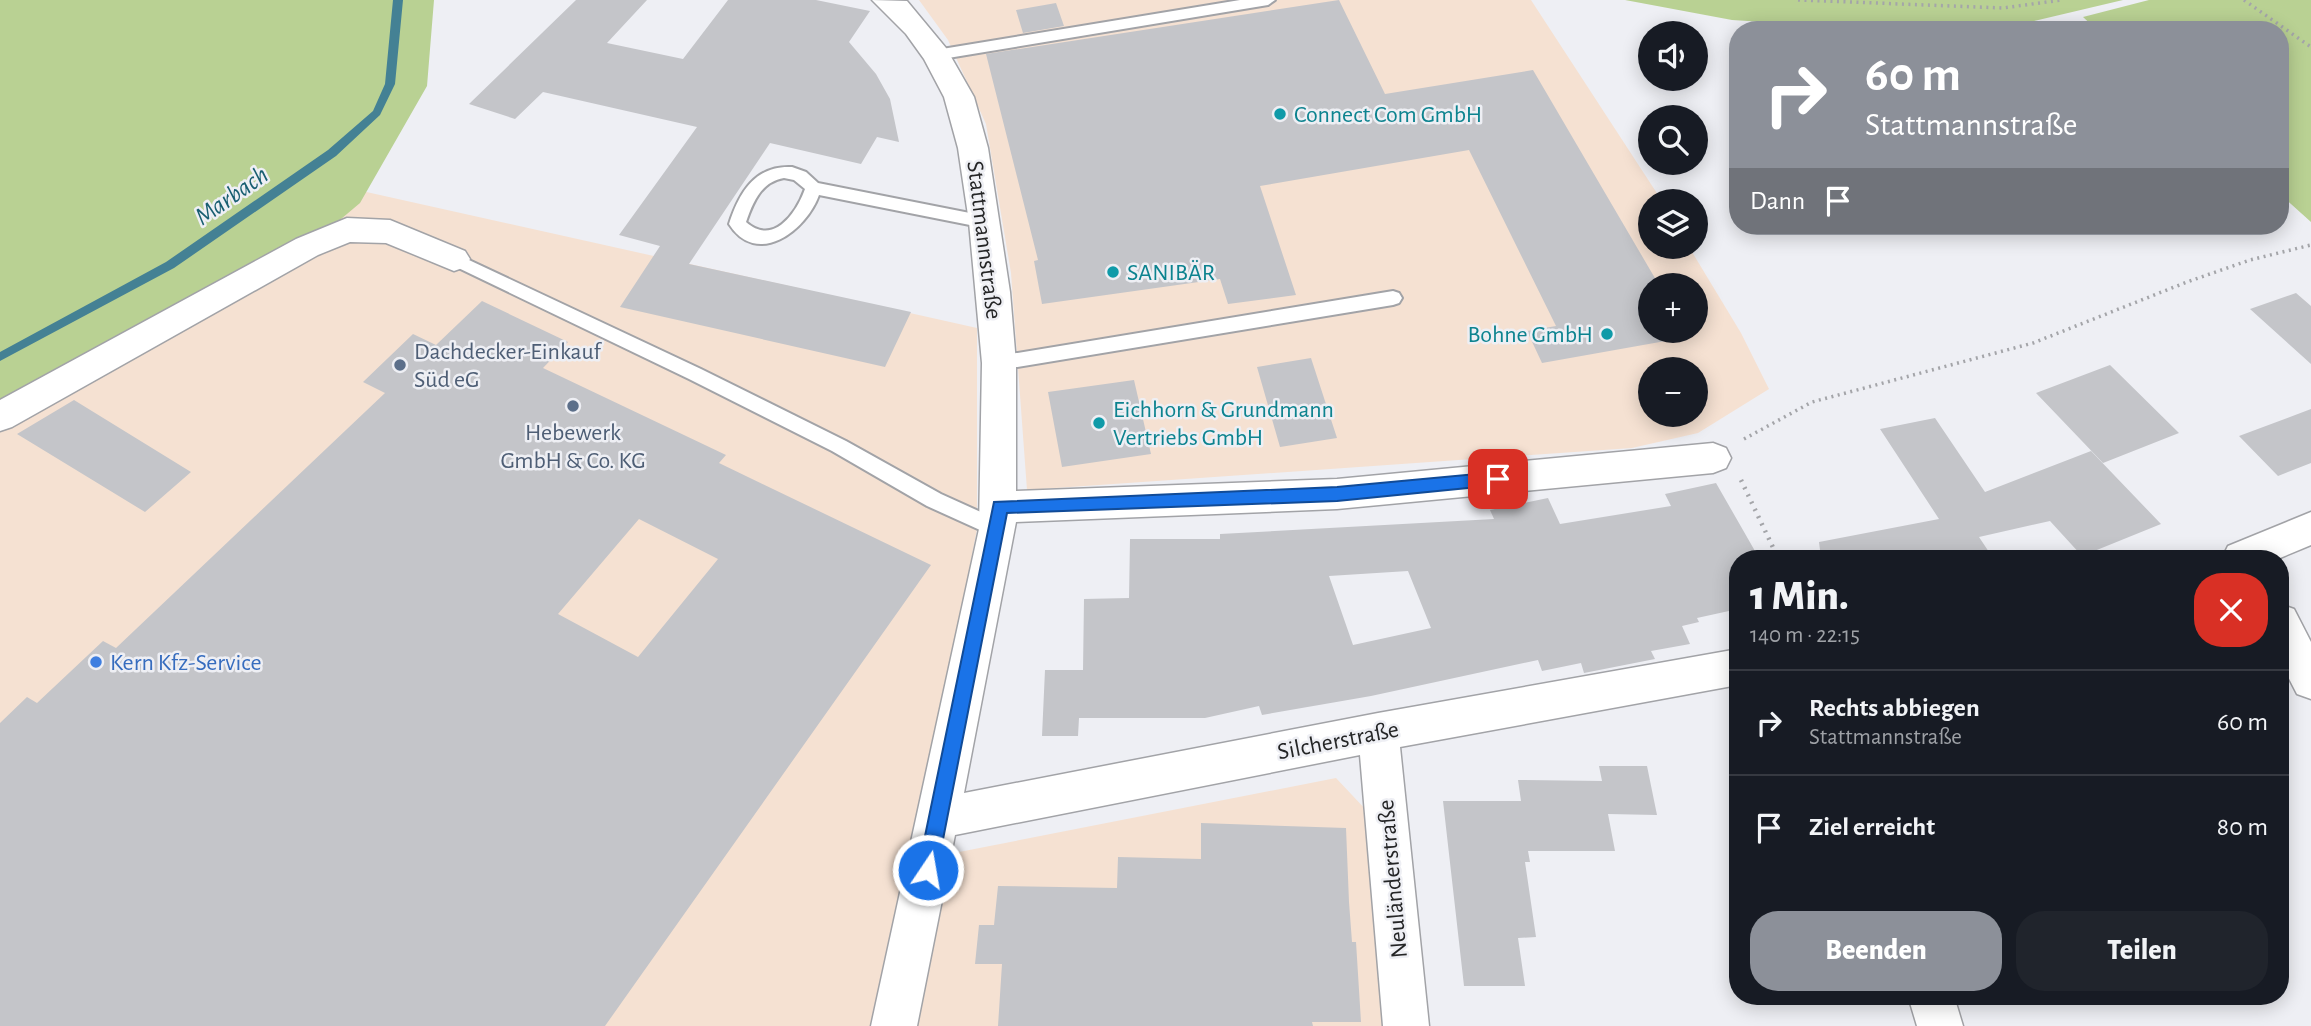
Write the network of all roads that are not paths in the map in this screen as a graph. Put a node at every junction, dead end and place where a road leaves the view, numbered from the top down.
1 (886, 0) edge
2 (1268, 0) edge
3 (936, 55) junction
4 (813, 188) junction
5 (985, 222) junction
6 (454, 259) joint
7 (1393, 298) dead end
8 (999, 363) junction
9 (0, 416) edge
10 (1713, 458) road end
11 (999, 518) junction
12 (2311, 528) edge
13 (2263, 550) edge
14 (2289, 638) edge
15 (1729, 669) edge
16 (2311, 681) edge
17 (1378, 732) junction
18 (939, 818) junction
19 (1934, 1005) edge
20 (894, 1026) edge
21 (1406, 1026) edge
22 (1940, 1026) edge

1 - 3 street, Stattmannstraße
2 - 3 lane
3 - 5 street, Stattmannstraße
4 - 4 lane
4 - 5 lane
5 - 8 street, Stattmannstraße
6 - 9 street
6 - 11 lane
7 - 8 lane
8 - 11 street, Stattmannstraße
10 - 11 street
11 - 18 street, Stattmannstraße
12 - 13 street
14 - 16 street
15 - 17 street, Silcherstraße
17 - 18 street, Silcherstraße
17 - 21 street, Neuländerstraße
18 - 20 street, Stattmannstraße
19 - 22 street

